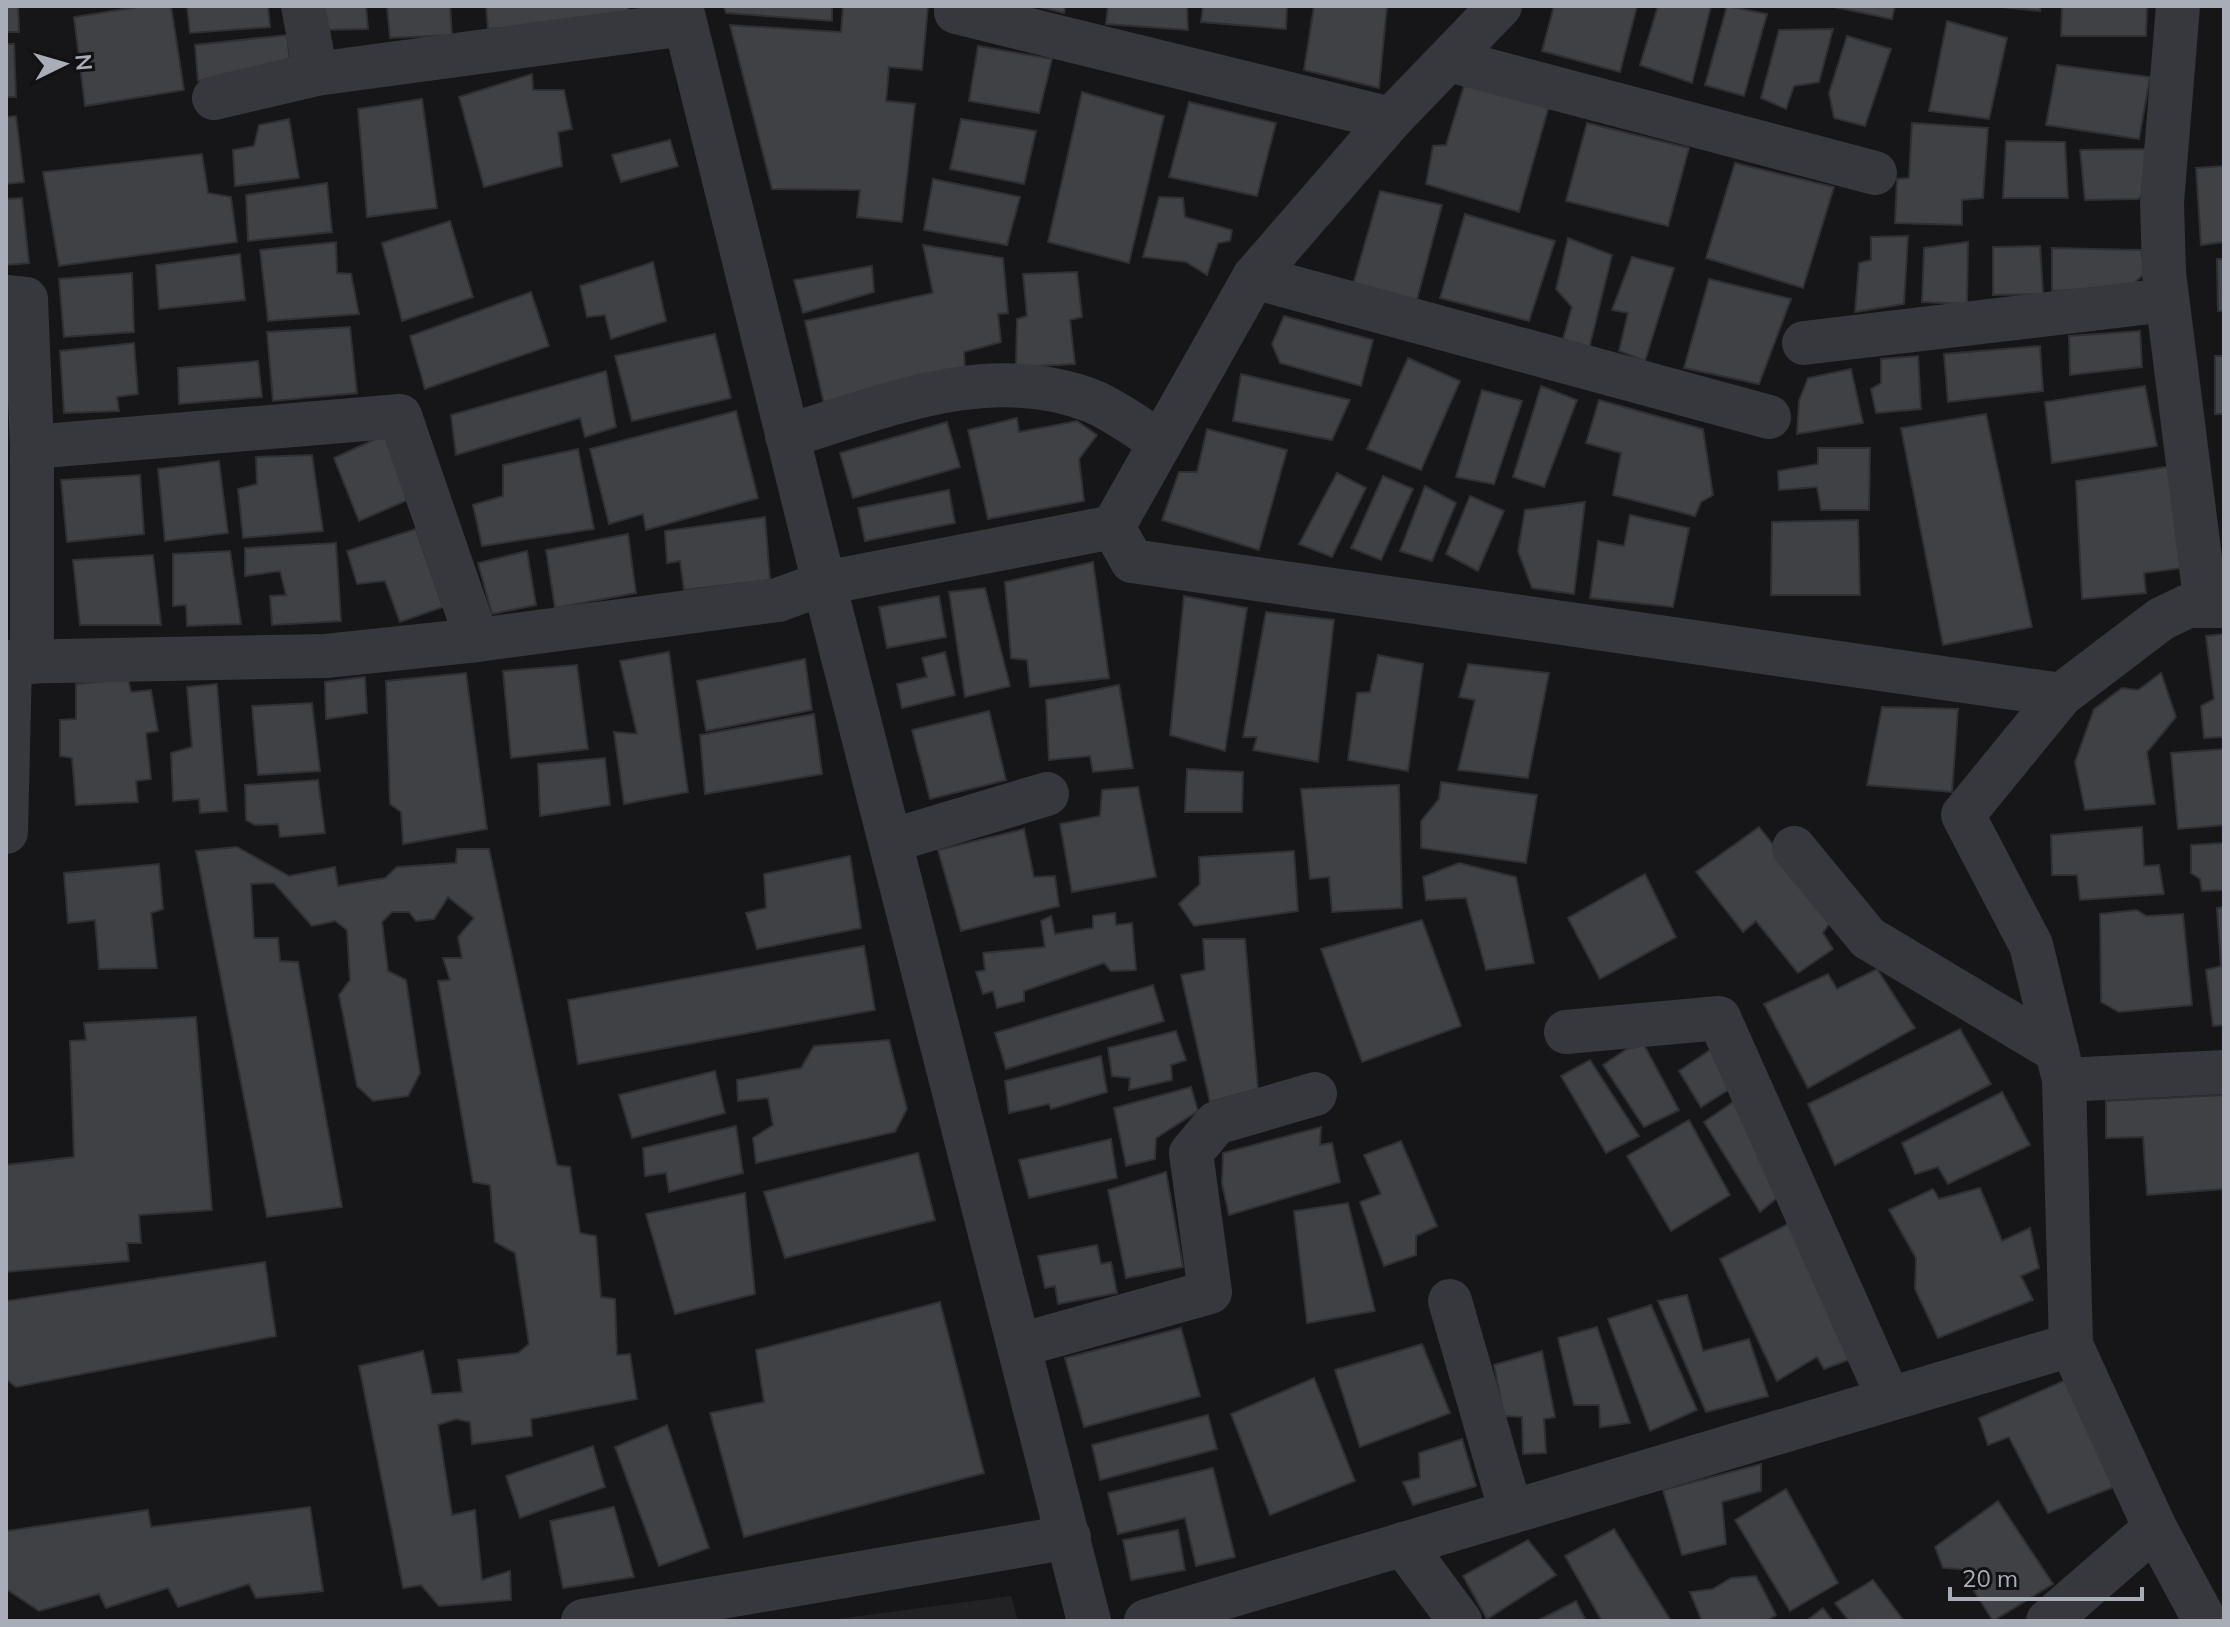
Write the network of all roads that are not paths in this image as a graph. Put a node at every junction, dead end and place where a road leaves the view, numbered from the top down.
1 (303, 6) edge
2 (956, 6) edge
3 (1500, 6) edge
4 (2178, 6) edge
5 (683, 15) edge
6 (1449, 60) junction
7 (316, 74) junction
8 (214, 98) dead end
9 (1391, 119) junction
10 (1875, 173) dead end
11 (1254, 277) junction
12 (6, 297) edge
13 (2167, 300) junction
14 (1804, 343) dead end
15 (1769, 417) dead end
16 (787, 436) junction
17 (1161, 442) junction
18 (32, 447) junction
19 (1113, 527) junction
20 (824, 583) junction
21 (2215, 606) edge
22 (477, 640) junction
23 (16, 662) edge
24 (2061, 695) junction
25 (1047, 794) dead end
26 (6, 832) edge
27 (890, 841) junction
28 (1794, 848) dead end
29 (1566, 1032) dead end
30 (2060, 1066) junction
31 (2224, 1072) edge
32 (1315, 1094) dead end
33 (1450, 1301) dead end
34 (1020, 1345) junction
35 (2071, 1345) junction
36 (1889, 1399) junction
37 (1511, 1512) junction
38 (2155, 1528) junction
39 (1069, 1537) junction
40 (1403, 1544) junction
41 (583, 1621) edge
42 (1089, 1621) edge
43 (1146, 1621) edge
44 (1460, 1621) edge
45 (2048, 1621) edge
46 (2205, 1621) edge

1 - 7 street
2 - 9 street
3 - 6 street
4 - 13 street
5 - 7 street
5 - 16 street
6 - 9 street
6 - 10 street
7 - 8 street
9 - 11 street
11 - 15 street
11 - 17 street
12 - 18 street
13 - 14 street
13 - 21 street
16 - 17 street
16 - 20 street
17 - 19 street
18 - 22 street
18 - 23 street
19 - 20 street
19 - 24 street
20 - 22 street
20 - 27 street
21 - 24 street
22 - 23 street
23 - 26 street
24 - 30 street
25 - 27 street
27 - 34 street
28 - 30 street
29 - 36 street
30 - 31 street
30 - 35 street
32 - 34 street
33 - 37 street
34 - 39 street
35 - 36 street
35 - 38 street
36 - 37 street
37 - 40 street
38 - 45 street
38 - 46 street
39 - 41 street
39 - 42 street
40 - 43 street
40 - 44 street

